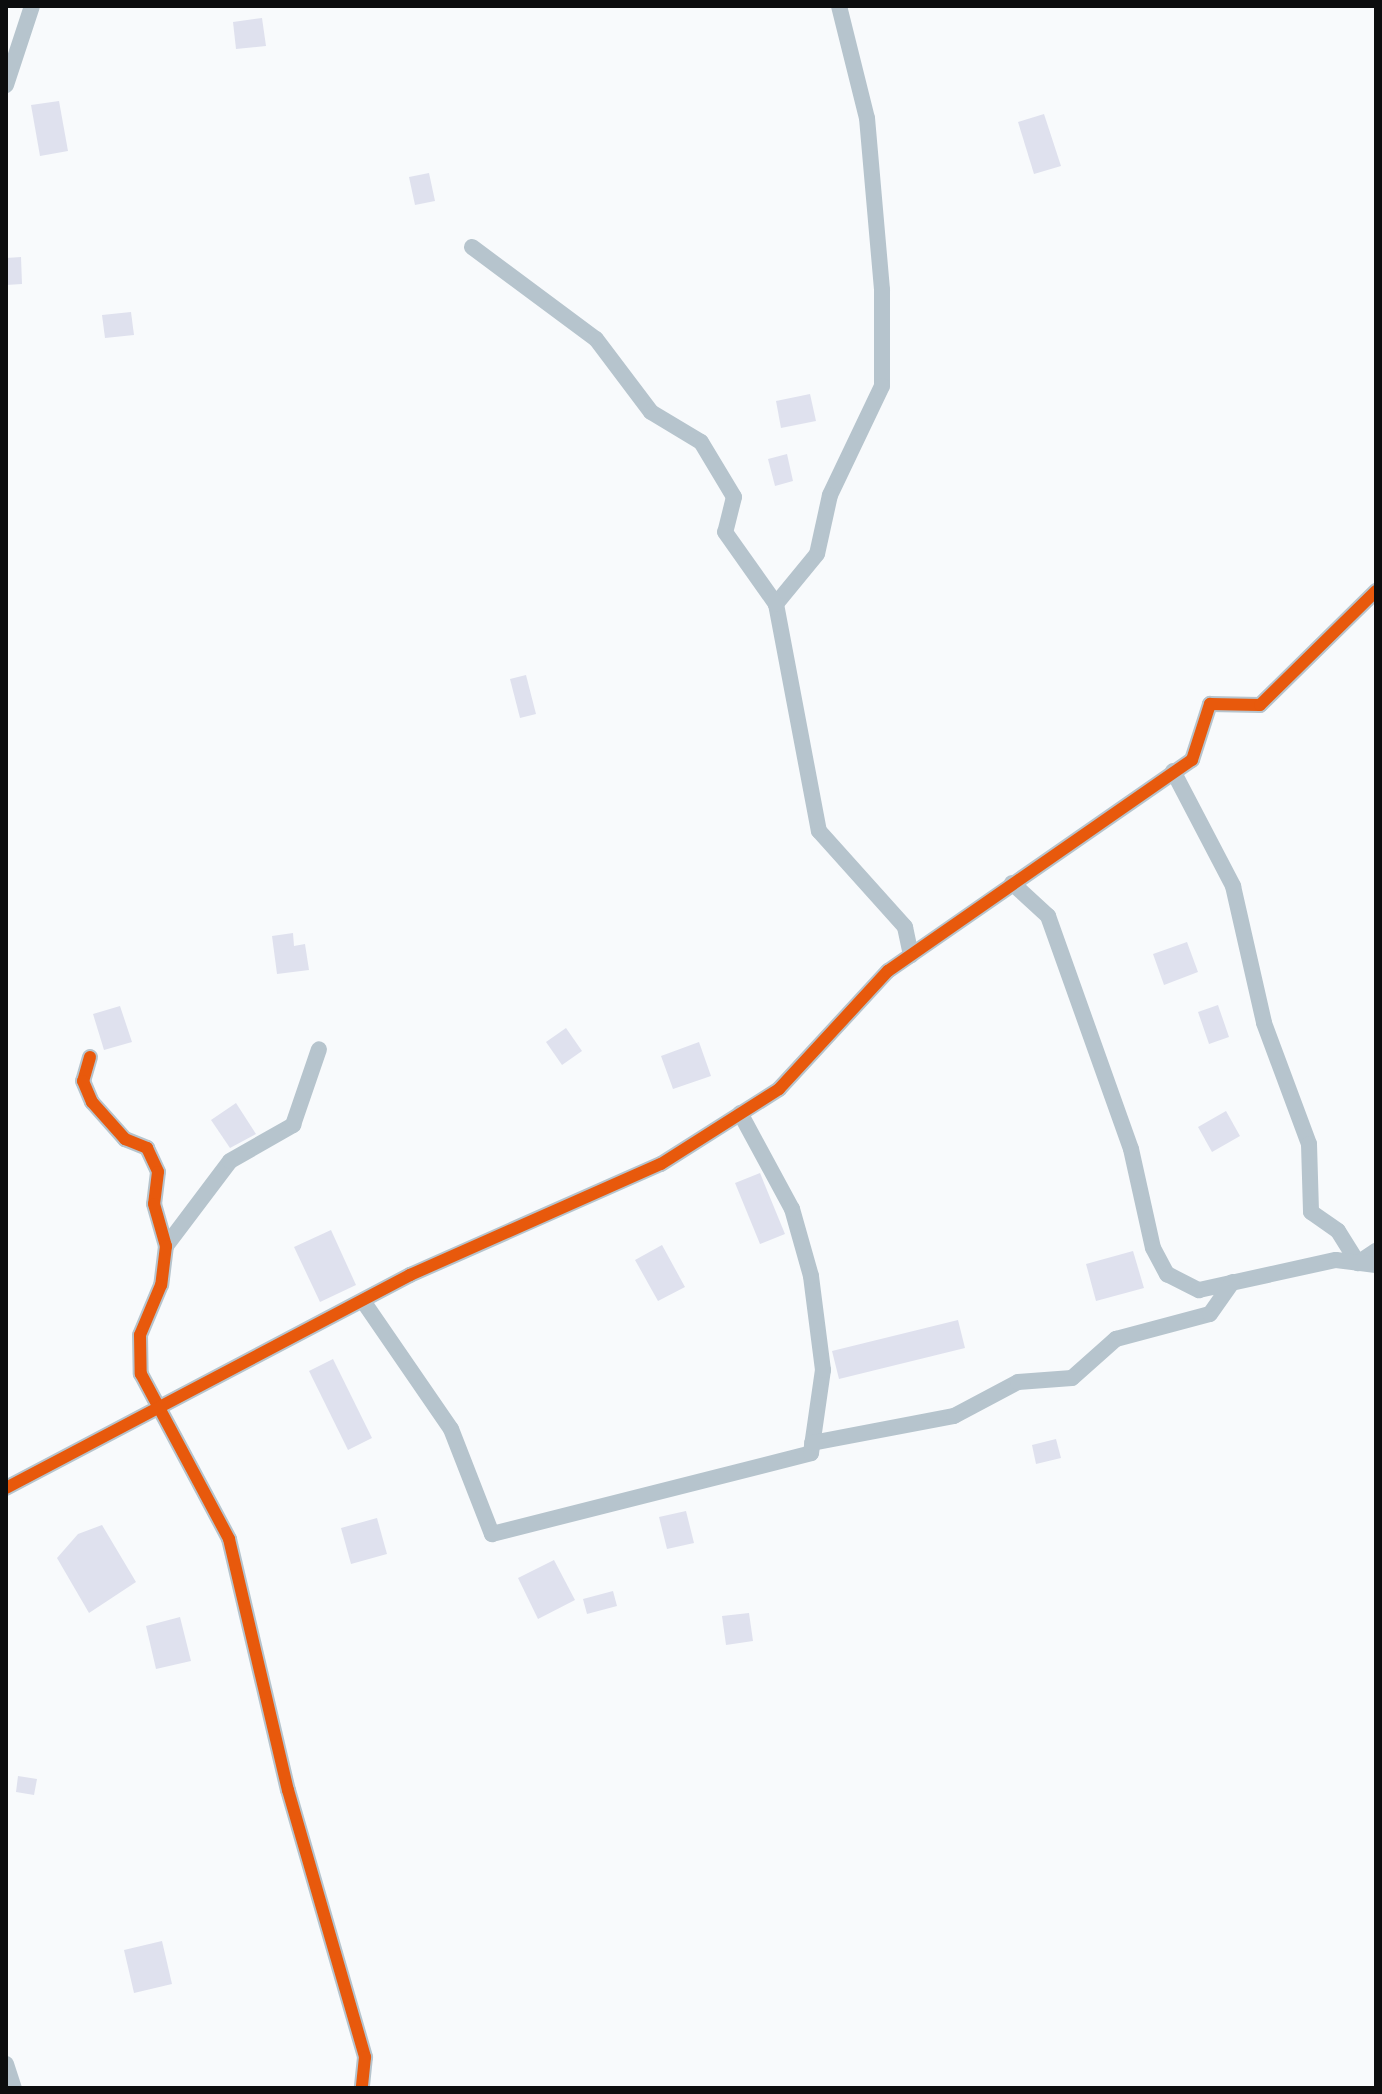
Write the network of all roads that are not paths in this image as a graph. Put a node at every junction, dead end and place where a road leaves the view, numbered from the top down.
1 (32, 6) edge
2 (839, 6) edge
3 (6, 85) edge
4 (472, 247) dead end
5 (1376, 591) edge
6 (776, 604) junction
7 (1173, 771) junction
8 (1012, 883) junction
9 (911, 955) junction
10 (319, 1049) dead end
11 (90, 1057) dead end
12 (740, 1113) junction
13 (166, 1246) junction
14 (1376, 1251) edge
15 (1358, 1263) junction
16 (1376, 1265) edge
17 (1232, 1282) junction
18 (363, 1301) junction
19 (157, 1411) junction
20 (812, 1443) junction
21 (6, 1488) edge
22 (6, 2064) edge
23 (14, 2088) edge
24 (362, 2088) edge

1 - 3 street
2 - 6 street
4 - 6 street
5 - 7 street
6 - 9 street
7 - 8 street
7 - 15 street
8 - 9 street
8 - 17 street
9 - 12 street
10 - 13 street
11 - 13 street
12 - 18 street
12 - 20 street
13 - 19 street
14 - 15 street
15 - 16 street
15 - 17 street
17 - 20 street
18 - 19 street
18 - 20 street
19 - 21 street
19 - 24 street
22 - 23 street

